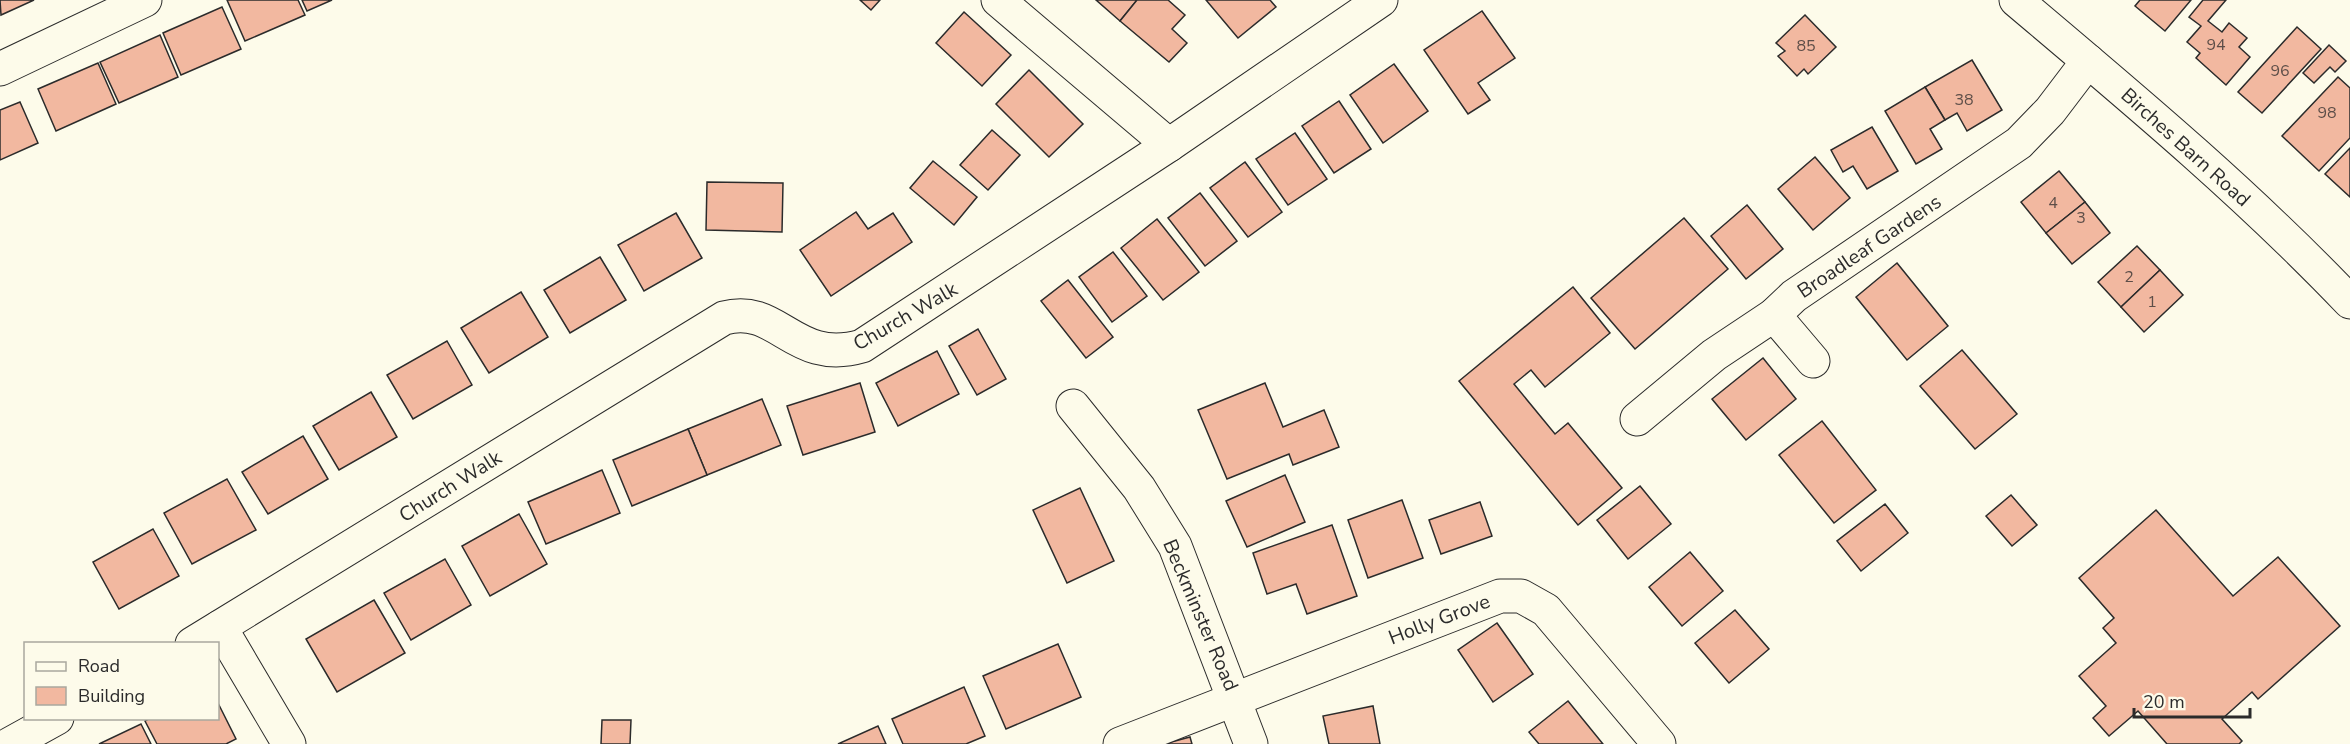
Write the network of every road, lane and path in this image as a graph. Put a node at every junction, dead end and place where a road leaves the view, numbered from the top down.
1 (145, 0) edge
2 (998, 0) edge
3 (1382, 0) edge
4 (2016, 0) edge
5 (2088, 61) junction
6 (0, 69) edge
7 (1169, 145) junction
8 (2350, 302) edge
9 (1774, 315) junction
10 (1813, 361) dead end
11 (1073, 406) dead end
12 (1636, 418) dead end
13 (220, 627) junction
14 (195, 642) edge
15 (1236, 698) junction
16 (53, 720) edge
17 (10, 744) edge
18 (289, 744) edge
19 (1120, 744) edge
20 (1251, 744) edge
21 (1659, 744) edge

1 - 6 street
2 - 7 street
3 - 7 street, Church Walk
4 - 5 street, Birches Barn Road
5 - 8 street, Birches Barn Road
5 - 9 street, Broadleaf Gardens
7 - 13 street, Church Walk
9 - 10 street
9 - 12 street, Broadleaf Gardens
11 - 15 street, Beckminster Road
13 - 14 street, Church Walk
13 - 18 street
15 - 19 street, Holly Grove
15 - 20 street, Beckminster Road
15 - 21 street, Holly Grove
16 - 17 street

